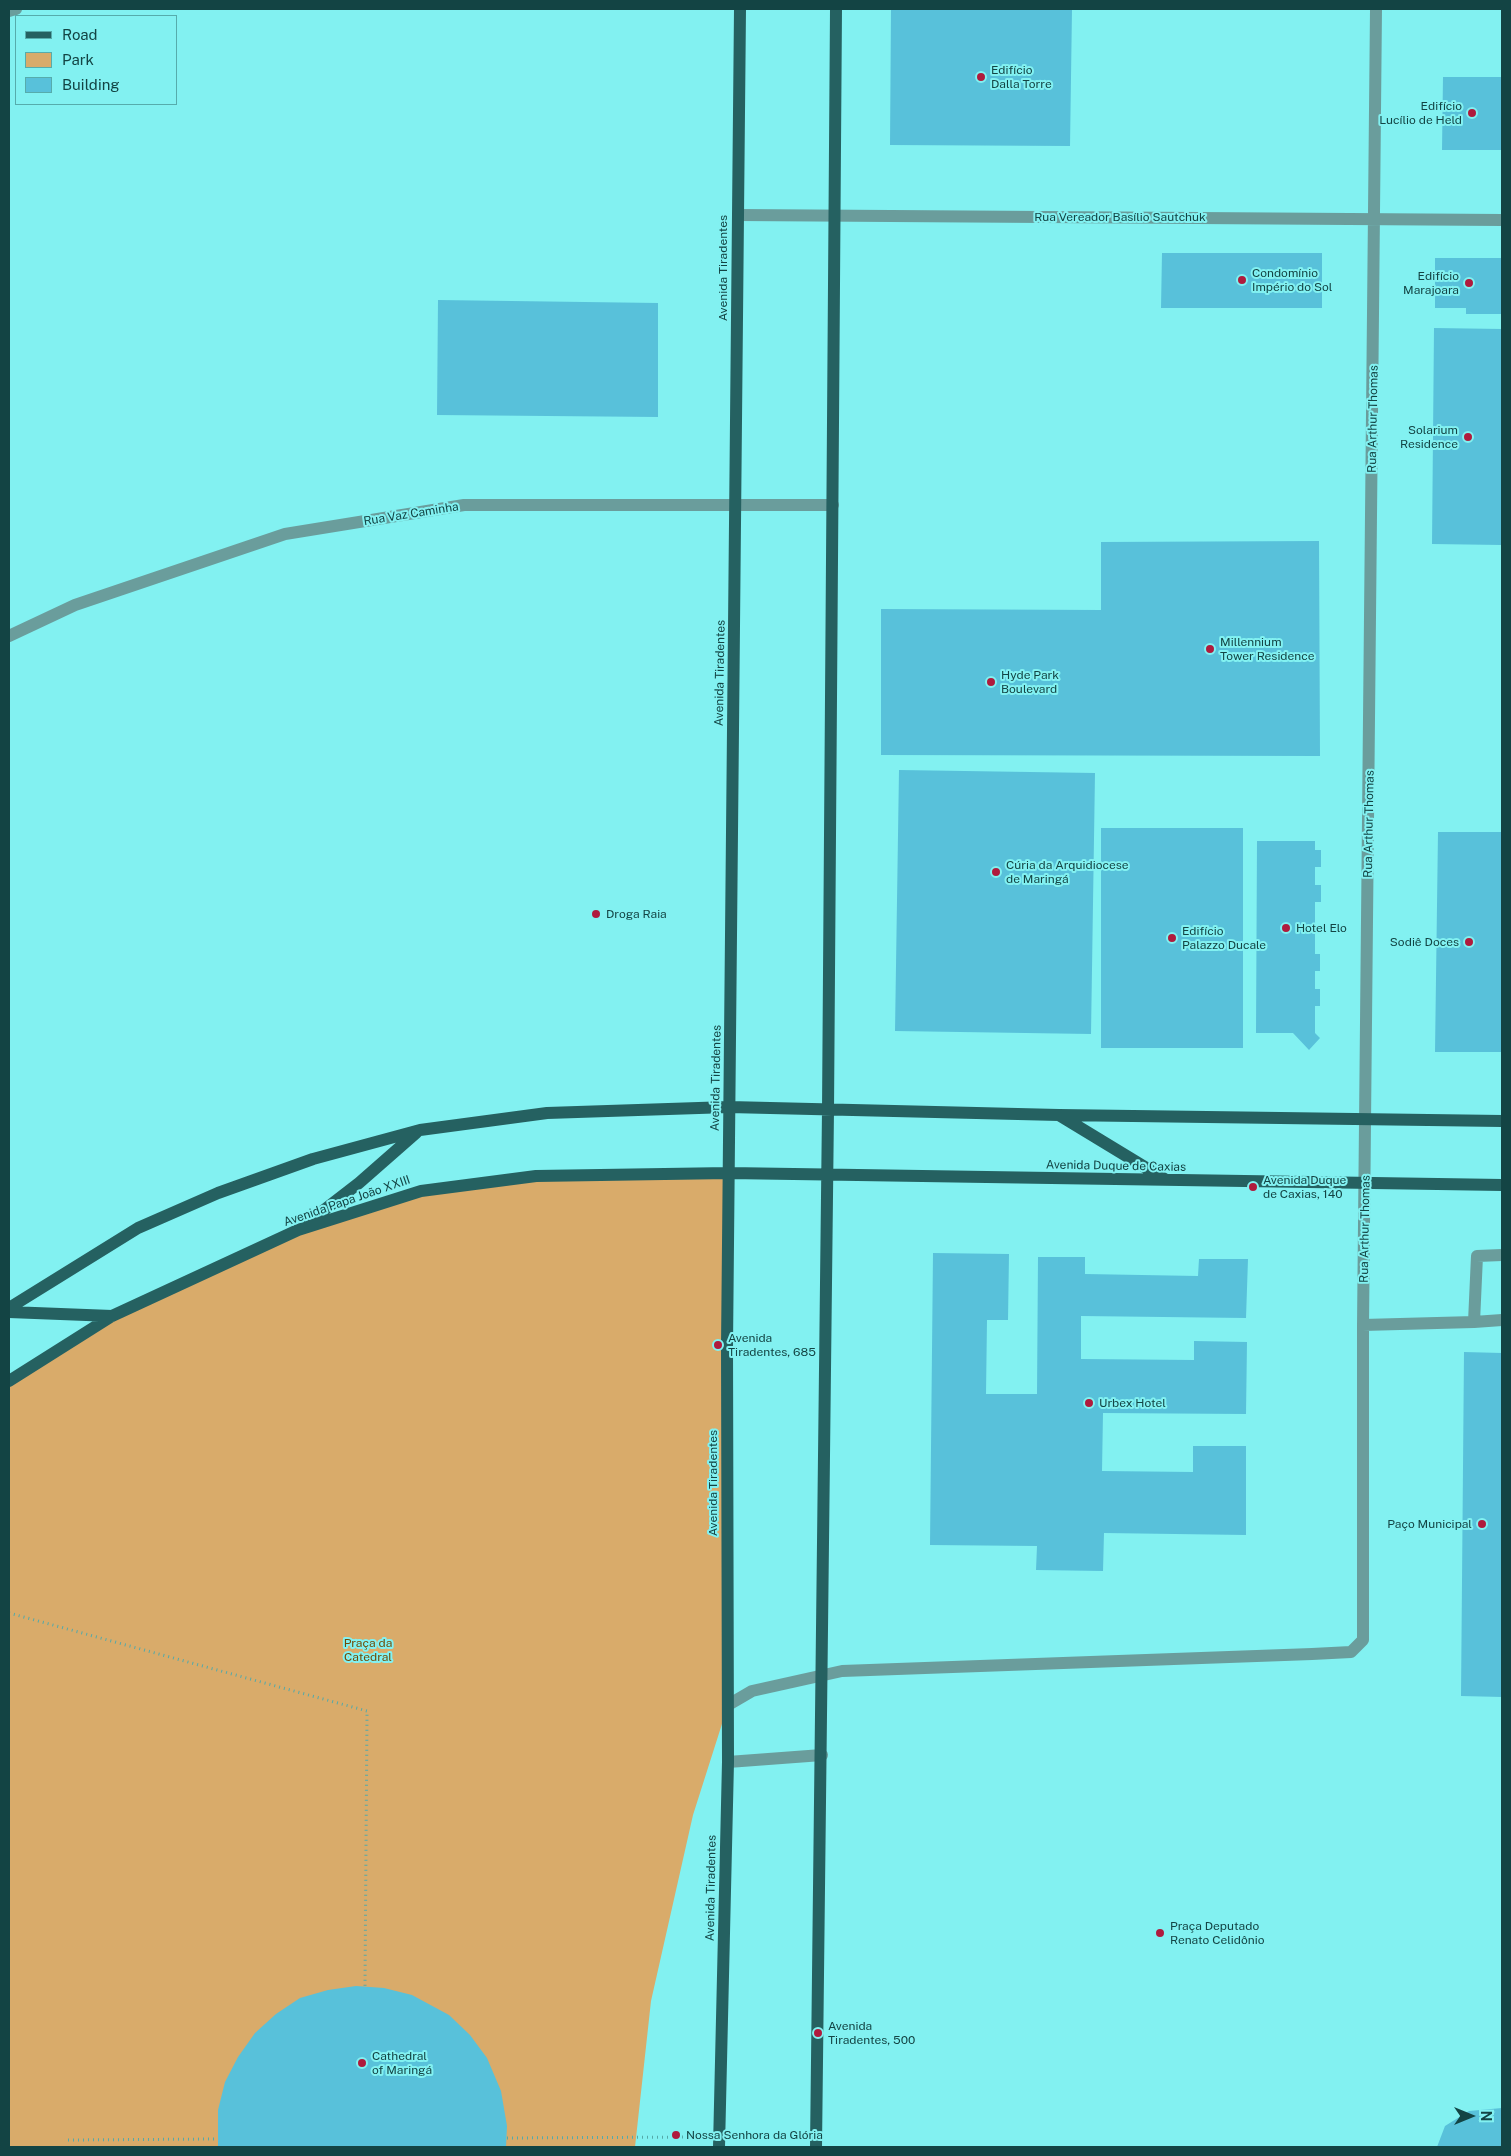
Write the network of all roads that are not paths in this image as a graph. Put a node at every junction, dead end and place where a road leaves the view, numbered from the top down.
1 (16, 9) edge
2 (740, 9) edge
3 (836, 9) edge
4 (1376, 9) edge
5 (9, 11) edge
6 (738, 215) junction
7 (834, 216) junction
8 (1374, 219) junction
9 (1502, 220) edge
10 (735, 503) junction
11 (833, 505) junction
12 (9, 636) edge
13 (729, 1107) junction
14 (828, 1110) junction
15 (1059, 1115) junction
16 (1366, 1120) junction
17 (1502, 1121) edge
18 (420, 1130) junction
19 (728, 1173) junction
20 (828, 1175) junction
21 (1166, 1180) junction
22 (1366, 1184) junction
23 (1502, 1186) edge
24 (298, 1230) junction
25 (1502, 1256) edge
26 (9, 1308) edge
27 (9, 1312) edge
28 (112, 1316) junction
29 (1502, 1320) edge
30 (1474, 1322) junction
31 (1364, 1326) junction
32 (9, 1381) edge
33 (821, 1674) junction
34 (728, 1704) junction
35 (822, 1755) junction
36 (728, 1762) junction
37 (719, 2147) edge
38 (816, 2147) edge

1 - 5 street
2 - 6 main road, Avenida Tiradentes
3 - 7 main road
4 - 8 street, Rua Arthur Thomas
6 - 7 street, Rua Vereador Basílio Sautchuk
6 - 10 main road, Avenida Tiradentes
7 - 8 street, Rua Vereador Basílio Sautchuk
7 - 11 main road
8 - 9 street, Rua Vereador Basílio Sautchuk
8 - 16 street, Rua Arthur Thomas
10 - 11 street, Rua Vaz Caminha
10 - 12 street, Rua Vaz Caminha
10 - 13 main road, Avenida Tiradentes
11 - 14 main road
13 - 14 main road
13 - 18 main road
13 - 19 main road, Avenida Tiradentes
14 - 15 main road
14 - 20 main road
15 - 16 main road
15 - 21 main road
16 - 17 main road
16 - 22 street, Rua Arthur Thomas
18 - 24 main road
18 - 26 main road
19 - 20 main road, Avenida Duque de Caxias
19 - 24 main road, Avenida Papa João XXIII
19 - 34 main road, Avenida Tiradentes
20 - 21 main road, Avenida Duque de Caxias
20 - 33 main road
21 - 22 main road, Avenida Duque de Caxias
22 - 23 main road, Avenida Duque de Caxias
22 - 31 street, Rua Arthur Thomas
24 - 28 main road, Avenida Papa João XXIII
25 - 30 street
27 - 28 main road
28 - 32 main road, Avenida Papa João XXIII
29 - 30 street
30 - 31 street
31 - 33 street, Rua Arthur Thomas
33 - 34 street
33 - 35 main road
34 - 36 main road, Avenida Tiradentes
35 - 36 street
35 - 38 main road
36 - 37 main road, Avenida Tiradentes

